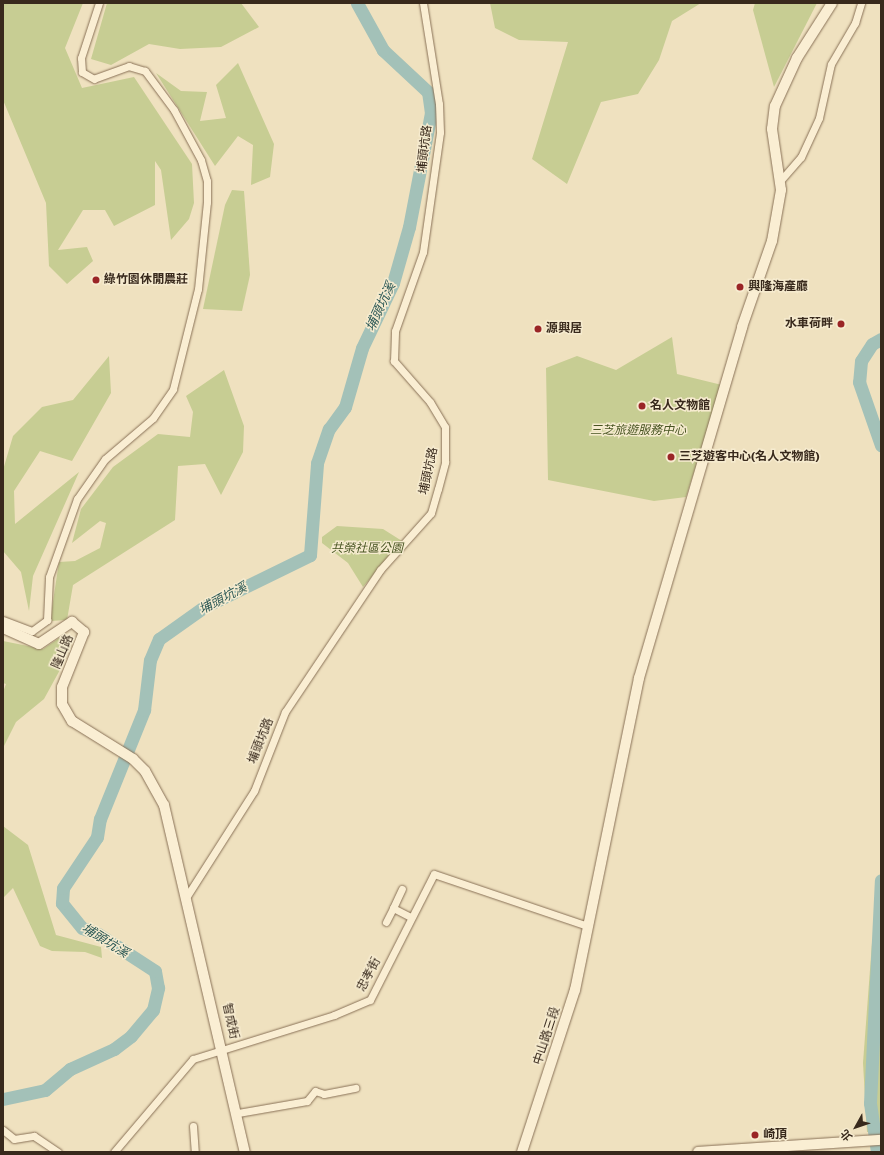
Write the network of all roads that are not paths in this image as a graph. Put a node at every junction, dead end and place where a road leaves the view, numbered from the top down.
1 (99, 3) edge
2 (423, 3) edge
3 (832, 3) edge
4 (861, 3) edge
5 (780, 182) junction
6 (3, 620) edge
7 (3, 628) edge
8 (402, 889) dead end
9 (187, 896) junction
10 (393, 908) junction
11 (411, 917) junction
12 (386, 922) dead end
13 (588, 926) junction
14 (222, 1048) junction
15 (354, 1088) dead end
16 (238, 1114) junction
17 (193, 1126) dead end
18 (3, 1130) edge
19 (881, 1140) edge
20 (836, 1145) junction
21 (714, 1151) edge
22 (58, 1152) edge
23 (116, 1152) edge
24 (195, 1152) edge
25 (245, 1152) edge
26 (522, 1152) edge
27 (698, 1152) edge
28 (821, 1152) edge

1 - 6 street
2 - 9 street, 埔頭坑路
3 - 5 street, 中山路三段
4 - 5 street
5 - 13 street, 中山路三段
7 - 9 street, 隆山路
8 - 10 street
9 - 14 street, 智成街
10 - 11 street
10 - 12 street
11 - 13 street, 忠孝街
11 - 14 street, 忠孝街
13 - 26 street, 中山路三段
14 - 16 street, 智成街
14 - 23 street, 忠孝街
15 - 16 street
16 - 25 street, 智成街
17 - 24 street
18 - 22 street
19 - 20 street
20 - 21 street
20 - 28 street
21 - 27 street

